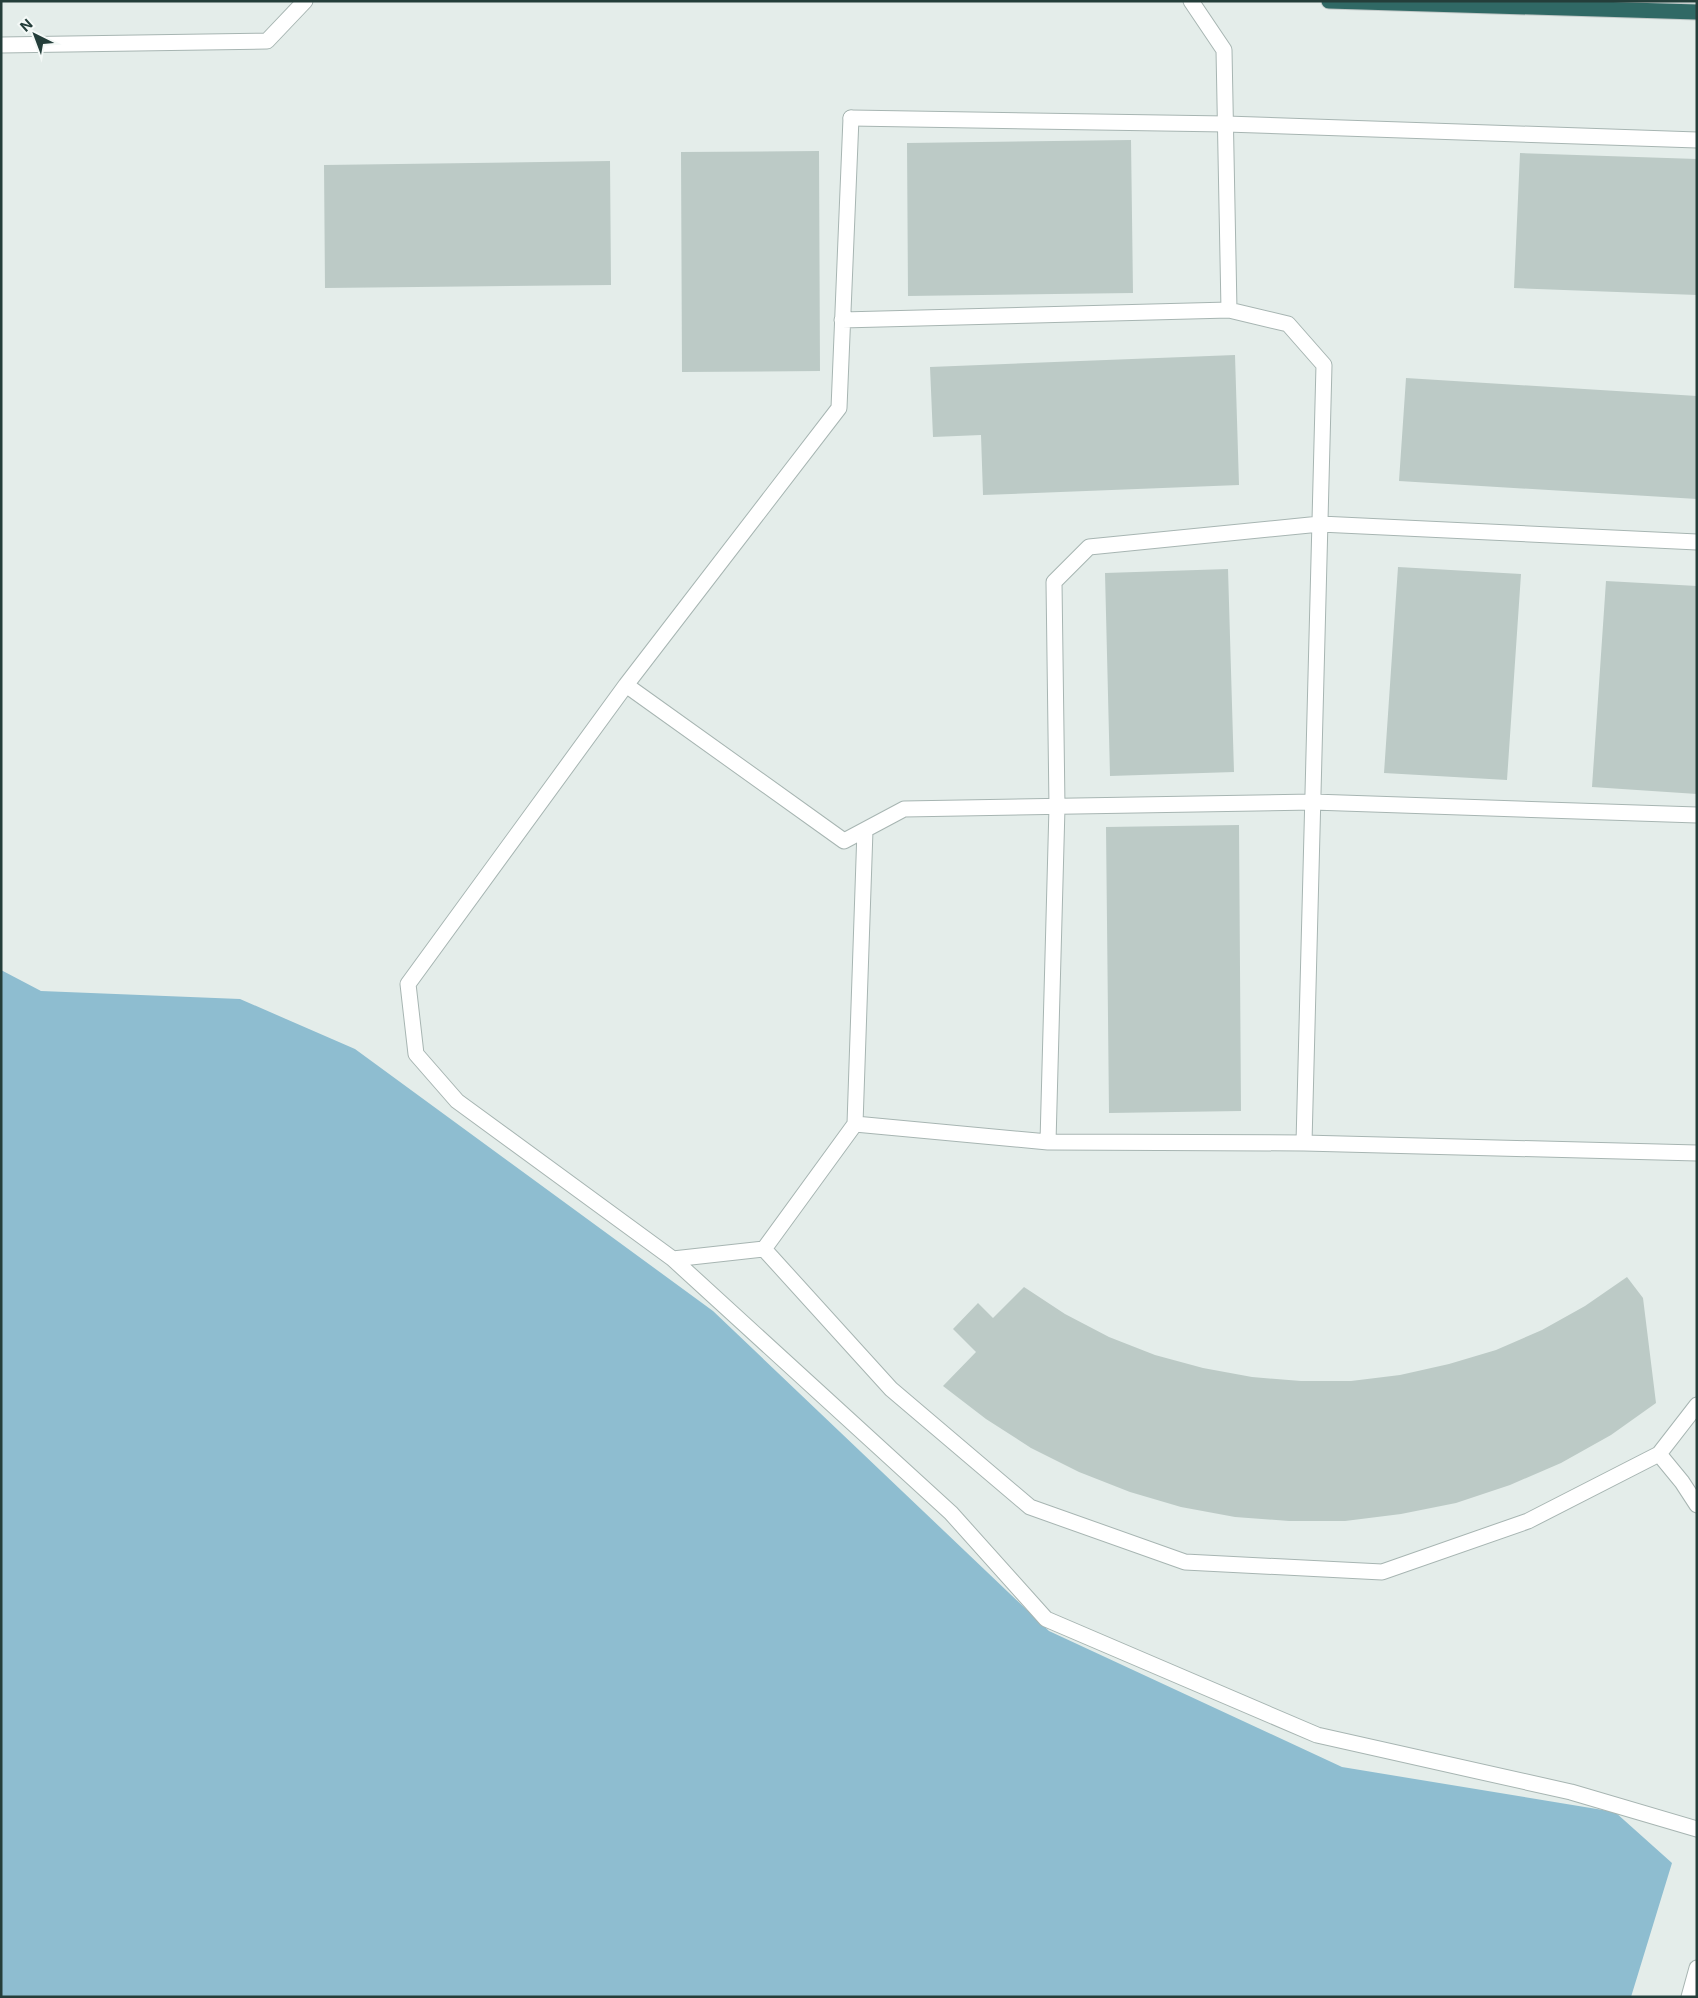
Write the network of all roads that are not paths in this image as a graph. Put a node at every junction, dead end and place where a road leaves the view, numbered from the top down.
1 (305, 1) edge
2 (1191, 1) edge
3 (1329, 1) edge
4 (1697, 12) edge
5 (1, 45) edge
6 (1226, 124) junction
7 (1697, 140) edge
8 (1229, 310) junction
9 (842, 320) junction
10 (1320, 524) junction
11 (1697, 542) edge
12 (626, 685) junction
13 (1313, 802) junction
14 (1057, 807) junction
15 (1697, 815) edge
16 (866, 830) junction
17 (856, 1124) junction
18 (1048, 1142) junction
19 (1304, 1143) junction
20 (1697, 1153) edge
21 (764, 1249) junction
22 (674, 1259) junction
23 (1697, 1405) edge
24 (1659, 1454) junction
25 (1697, 1505) edge
26 (1697, 1829) edge
27 (1697, 1968) edge
28 (1689, 1997) edge

1 - 5 street
2 - 6 street
3 - 4 highway
6 - 7 street
6 - 8 street
6 - 9 street
8 - 9 street
8 - 10 street
9 - 12 street
10 - 11 street
10 - 13 street
10 - 14 street
12 - 16 street
12 - 22 street
13 - 14 street
13 - 15 street
13 - 19 street
14 - 16 street
14 - 18 street
16 - 17 street
17 - 18 street
17 - 21 street
18 - 19 street
19 - 20 street
21 - 22 street
21 - 24 street
22 - 26 street
23 - 24 street
24 - 25 street
27 - 28 street

